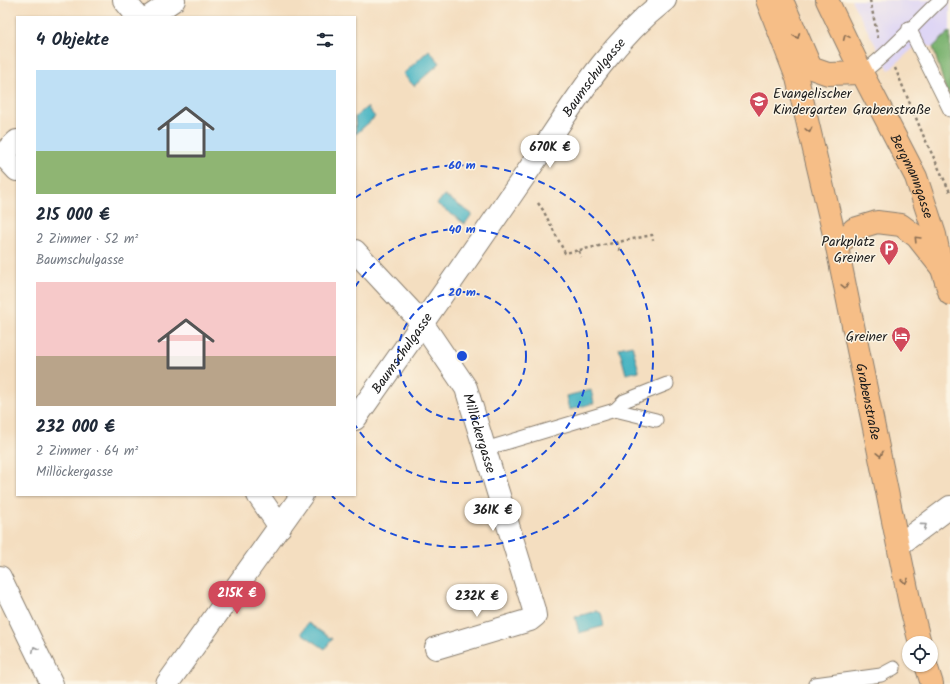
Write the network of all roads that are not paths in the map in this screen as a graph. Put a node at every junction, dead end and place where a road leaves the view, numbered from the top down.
1 (124, 0) edge
2 (174, 0) edge
3 (665, 0) edge
4 (766, 0) edge
5 (782, 0) edge
6 (827, 0) edge
7 (940, 0) edge
8 (137, 16) edge
9 (150, 16) edge
10 (909, 28) junction
11 (862, 73) junction
12 (950, 110) edge
13 (837, 247) junction
14 (356, 252) edge
15 (942, 269) junction
16 (950, 294) edge
17 (422, 324) junction
18 (667, 384) dead end
19 (614, 410) junction
20 (356, 418) edge
21 (656, 420) dead end
22 (485, 449) junction
23 (259, 496) edge
24 (301, 496) edge
25 (950, 508) edge
26 (280, 527) junction
27 (899, 545) junction
28 (0, 578) edge
29 (918, 636) edge
30 (436, 648) dead end
31 (894, 668) dead end
32 (928, 672) edge
33 (52, 684) edge
34 (167, 684) edge
35 (815, 684) edge
36 (932, 684) edge

1 - 8 street
2 - 9 street
3 - 17 street, Baumschulgasse
4 -> 13 main road, Grabenstraße
5 -> 11 main road
11 -> 6 main road, Bergmanngasse
7 - 10 lane
10 - 11 lane
10 - 12 lane
11 - 15 main road, Bergmanngasse
15 -> 13 main road
13 -> 27 main road, Grabenstraße
14 - 17 street, Millöckergasse
15 - 16 main road, Bergmanngasse
17 - 20 street, Baumschulgasse
17 - 22 street, Millöckergasse
18 - 19 lane
19 - 21 lane
19 - 22 lane
22 - 30 street, Millöckergasse
23 - 26 street
24 - 26 street
27 -> 25 street
26 - 34 street
27 -> 29 main road, Grabenstraße
33 -> 28 street
31 - 35 lane
32 - 36 main road

